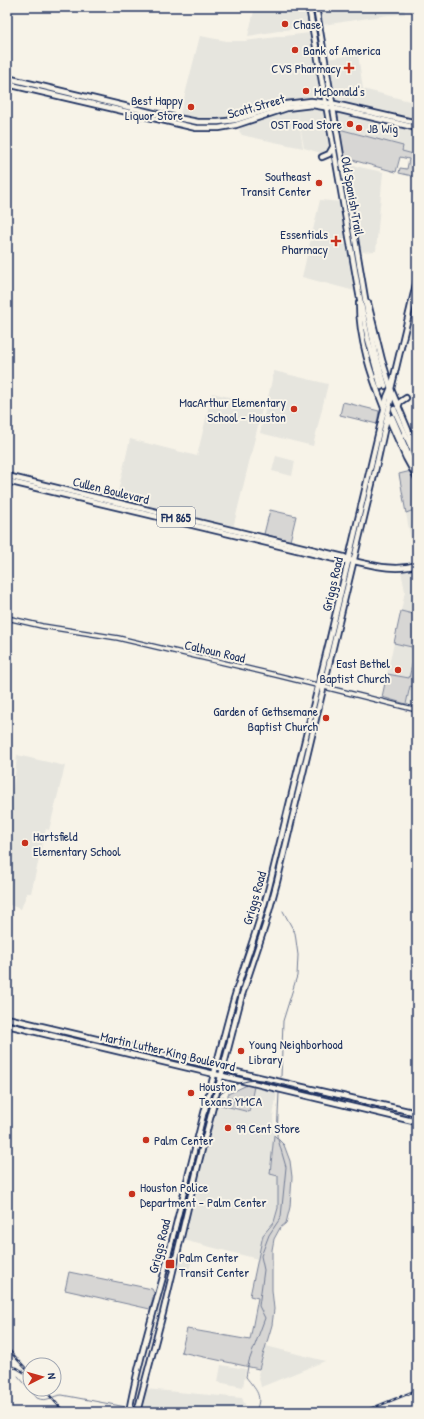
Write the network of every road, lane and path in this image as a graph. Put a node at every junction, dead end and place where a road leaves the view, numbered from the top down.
1 (309, 7) edge
2 (316, 7) edge
3 (326, 68) junction
4 (321, 70) junction
5 (7, 78) edge
6 (7, 84) edge
7 (327, 104) junction
8 (333, 106) junction
9 (275, 109) junction
10 (373, 115) junction
11 (417, 122) edge
12 (417, 128) edge
13 (333, 145) junction
14 (322, 157) dead end
15 (349, 199) junction
16 (342, 200) junction
17 (356, 240) junction
18 (350, 242) junction
19 (417, 280) edge
20 (365, 293) junction
21 (359, 294) junction
22 (391, 389) junction
23 (406, 398) dead end
24 (396, 408) junction
25 (384, 409) junction
26 (390, 417) junction
27 (394, 433) junction
28 (382, 437) junction
29 (417, 451) edge
30 (417, 460) edge
31 (417, 470) edge
32 (7, 476) edge
33 (417, 478) edge
34 (7, 481) edge
35 (351, 561) junction
36 (417, 565) edge
37 (7, 618) edge
38 (332, 643) junction
39 (319, 685) junction
40 (324, 686) junction
41 (417, 710) edge
42 (306, 733) junction
43 (313, 735) junction
44 (7, 1018) edge
45 (7, 1025) edge
46 (227, 1026) junction
47 (233, 1028) junction
48 (147, 1050) junction
49 (177, 1057) junction
50 (146, 1058) junction
51 (175, 1065) junction
52 (216, 1067) junction
53 (223, 1068) junction
54 (214, 1073) junction
55 (222, 1075) junction
56 (417, 1113) edge
57 (417, 1122) edge
58 (129, 1412) edge
59 (137, 1412) edge

1 - 4 main road, Old Spanish Trail
2 - 3 main road, Old Spanish Trail
3 - 4 main road
3 - 8 main road, Old Spanish Trail
4 - 7 main road, Old Spanish Trail
5 - 9 main road, Scott Street
6 - 9 main road, Scott Street
7 - 8 main road, Scott Street
7 - 9 main road, Scott Street
7 - 13 main road, Old Spanish Trail
8 - 10 main road, Scott Street
8 - 15 main road, Old Spanish Trail
10 - 11 main road, Scott Street
10 - 12 main road, Scott Street
13 - 14 main road
13 - 16 main road, Old Spanish Trail
15 - 16 main road
15 - 17 main road, Old Spanish Trail
16 - 18 main road, Old Spanish Trail
17 - 18 main road
17 - 20 main road, Old Spanish Trail
18 - 21 main road, Old Spanish Trail
19 - 22 main road, Griggs Road
20 - 21 main road, Old Spanish Trail
20 - 22 main road
21 - 25 main road
22 - 24 main road
22 - 25 main road, Griggs Road
22 - 26 main road, Griggs Road
23 - 24 main road
24 - 29 main road
24 - 30 main road
25 - 26 main road
25 - 35 main road, Griggs Road
26 - 27 main road
26 - 28 main road, Griggs Road
26 - 31 main road
27 - 28 main road
27 - 33 main road
28 - 35 main road, Griggs Road
32 - 35 main road, Cullen Boulevard / FM 865
34 - 35 main road, Cullen Boulevard / FM 865
35 - 36 main road, Cullen Boulevard / FM 865
35 - 38 main road, Griggs Road
37 - 39 street, Calhoun Road
38 - 39 main road, Griggs Road
38 - 40 main road, Griggs Road
39 - 40 street, Calhoun Road
39 - 42 main road, Griggs Road
40 - 41 street, Calhoun Road
40 - 43 main road, Griggs Road
42 - 43 main road
42 - 46 main road, Griggs Road
43 - 47 main road, Griggs Road
44 - 48 main road, Martin Luther King Boulevard
45 - 50 main road, Martin Luther King Boulevard
46 - 47 main road
46 - 52 main road, Griggs Road
47 - 53 main road, Griggs Road
48 - 49 main road, Martin Luther King Boulevard
48 - 50 main road
49 - 51 main road
49 - 52 main road, Martin Luther King Boulevard
50 - 51 main road, Martin Luther King Boulevard
51 - 54 main road, Martin Luther King Boulevard
52 - 53 main road, Martin Luther King Boulevard
52 - 54 main road, Griggs Road
53 - 55 main road, Griggs Road
53 - 56 main road, Martin Luther King Boulevard
54 - 55 main road, Martin Luther King Boulevard
54 - 58 main road, Griggs Road
55 - 57 main road, Martin Luther King Boulevard
55 - 59 main road, Griggs Road

